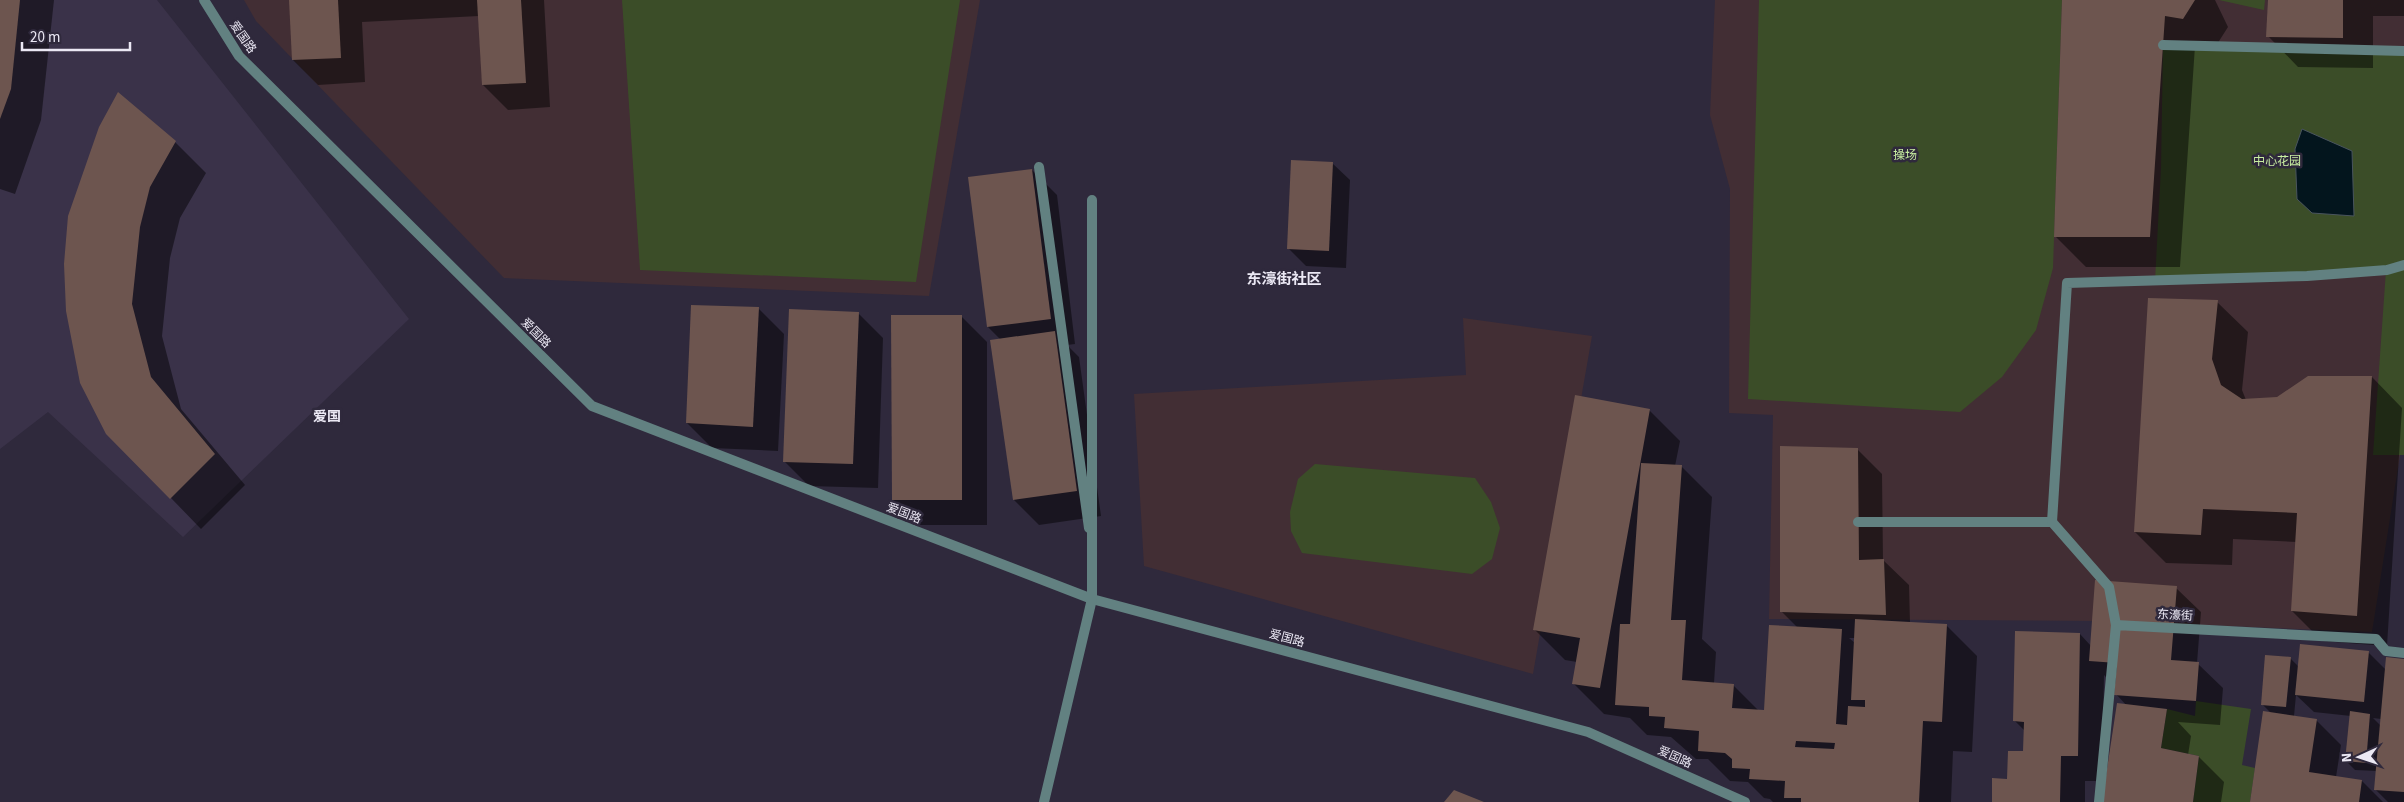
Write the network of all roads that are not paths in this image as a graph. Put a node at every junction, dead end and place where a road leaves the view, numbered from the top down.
1 (204, 0) edge
2 (2163, 45) dead end
3 (2404, 51) edge
4 (1039, 167) dead end
5 (1092, 200) dead end
6 (2404, 265) edge
7 (1858, 522) dead end
8 (2052, 522) junction
9 (1092, 551) junction
10 (1092, 599) junction
11 (2116, 625) junction
12 (2404, 653) edge
13 (1044, 802) edge
14 (1745, 802) edge
15 (2099, 802) edge

1 - 10 street, 爱国路
2 - 3 street
4 - 9 street
5 - 9 street
6 - 8 street
7 - 8 street
8 - 11 street
9 - 10 street
10 - 13 street
10 - 14 street, 爱国路
11 - 12 street, 东濠街
11 - 15 street

